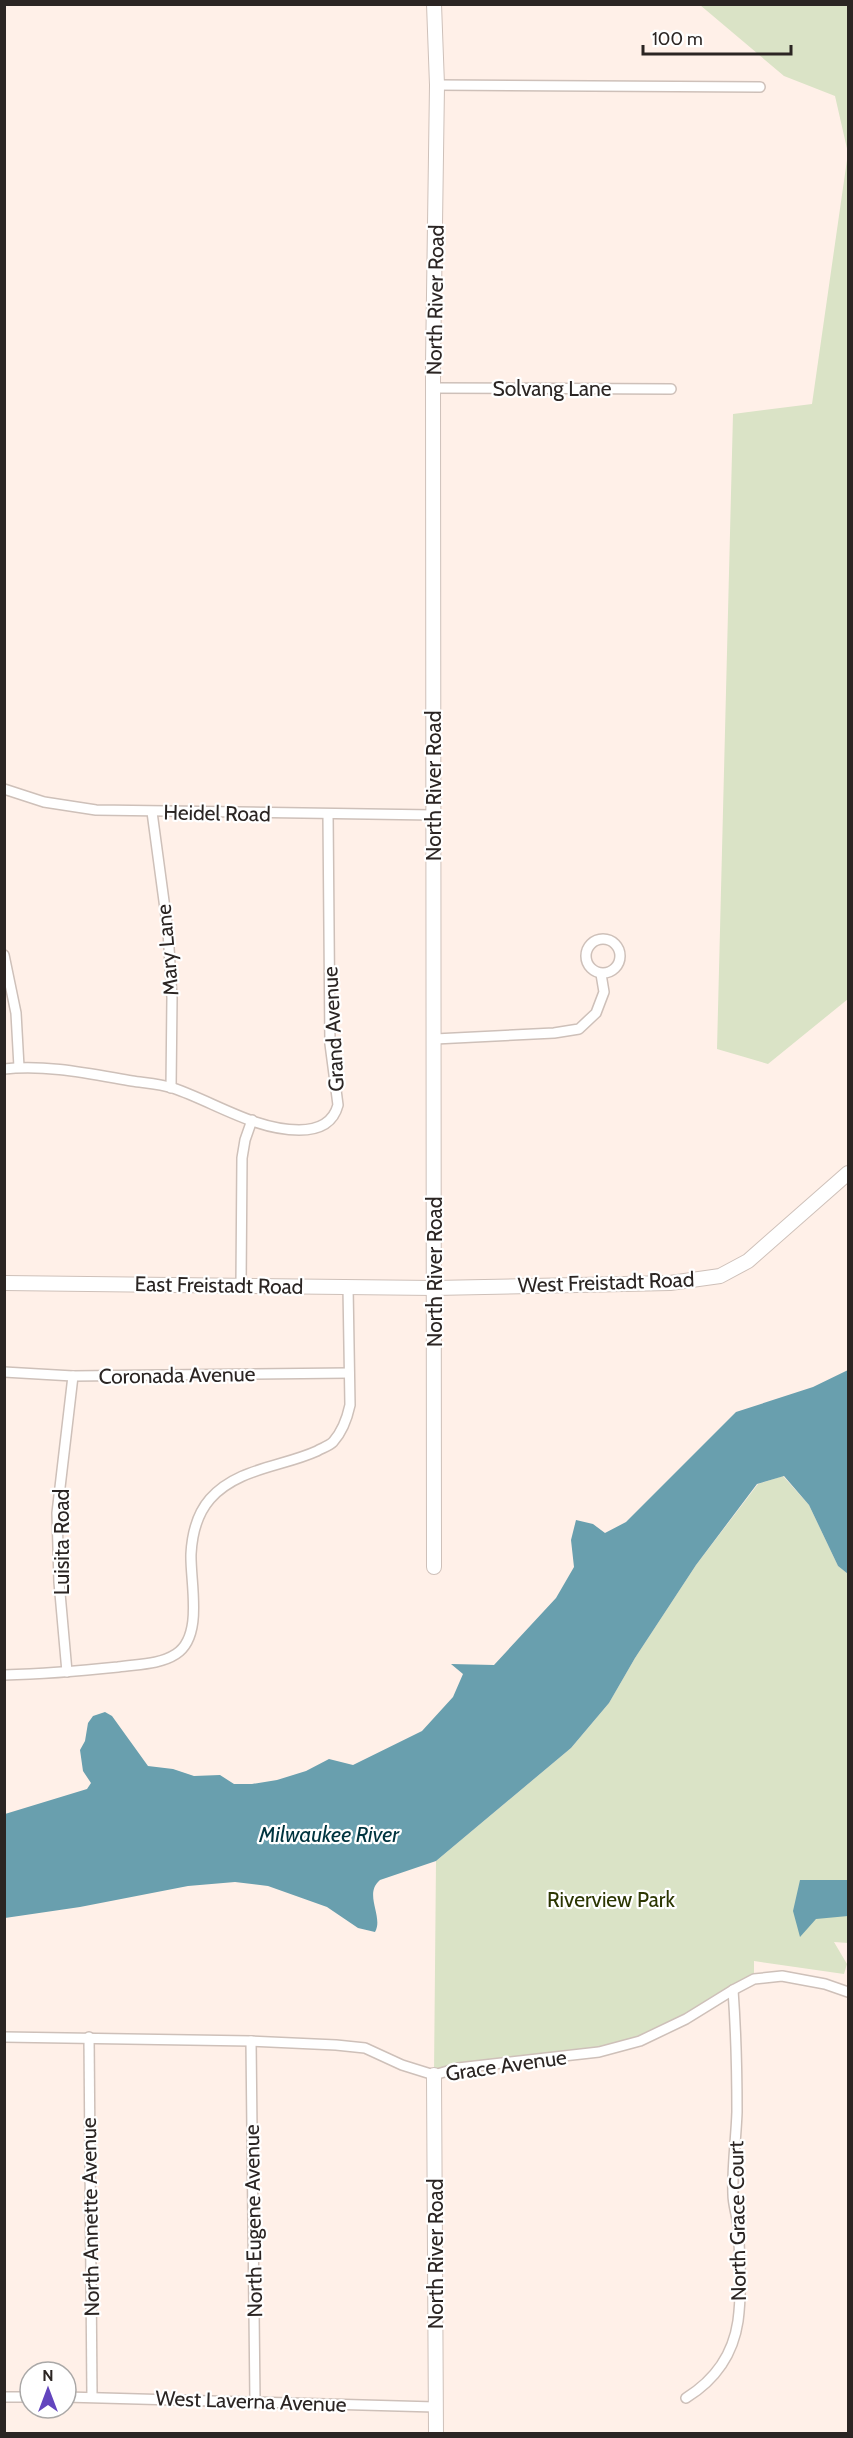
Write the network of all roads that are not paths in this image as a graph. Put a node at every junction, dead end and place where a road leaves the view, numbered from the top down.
1 (434, 4) edge
2 (437, 85) junction
3 (760, 87) dead end
4 (433, 388) junction
5 (671, 389) dead end
6 (4, 789) edge
7 (152, 812) junction
8 (328, 814) junction
9 (433, 815) junction
10 (4, 955) edge
11 (601, 974) dead end
12 (435, 1039) junction
13 (19, 1067) junction
14 (4, 1069) edge
15 (171, 1088) junction
16 (252, 1120) junction
17 (849, 1173) edge
18 (4, 1283) edge
19 (241, 1285) junction
20 (348, 1287) junction
21 (434, 1288) junction
22 (4, 1372) edge
23 (349, 1373) junction
24 (73, 1376) junction
25 (434, 1568) dead end
26 (67, 1672) junction
27 (4, 1675) edge
28 (733, 1990) junction
29 (849, 1992) edge
30 (4, 2037) edge
31 (89, 2037) junction
32 (251, 2041) junction
33 (434, 2074) junction
34 (78, 2397) edge
35 (92, 2397) junction
36 (686, 2398) dead end
37 (255, 2401) junction
38 (435, 2407) junction
39 (436, 2433) edge

1 - 2 street, North River Road
2 - 3 street
2 - 4 street, North River Road
4 - 5 street, Solvang Lane
4 - 9 street, North River Road
6 - 7 street, Heidel Road
7 - 8 street, Heidel Road
7 - 15 street, Mary Lane
8 - 9 street, Heidel Road
8 - 16 street, Grand Avenue
9 - 12 street, North River Road
10 - 13 street
11 - 12 street
12 - 21 street, North River Road
13 - 14 street, Grand Avenue
13 - 15 street, Grand Avenue
15 - 16 street, Grand Avenue
16 - 19 street
17 - 21 street, West Freistadt Road
18 - 19 street, East Freistadt Road
19 - 20 street, East Freistadt Road
20 - 21 street, East Freistadt Road
20 - 23 street
21 - 25 street, North River Road
22 - 24 street, Coronada Avenue
23 - 24 street, Coronada Avenue
23 - 26 street
24 - 26 street, Luisita Road
26 - 27 street
28 - 29 street, Grace Avenue
28 - 33 street, Grace Avenue
28 - 36 street, North Grace Court
30 - 31 street, Grace Avenue
31 - 32 street, Grace Avenue
31 - 35 street, North Annette Avenue
32 - 33 street, Grace Avenue
32 - 37 street, North Eugene Avenue
33 - 38 street, North River Road
34 - 35 street, West Laverna Avenue
35 - 37 street, West Laverna Avenue
37 - 38 street, West Laverna Avenue
38 - 39 street, North River Road

